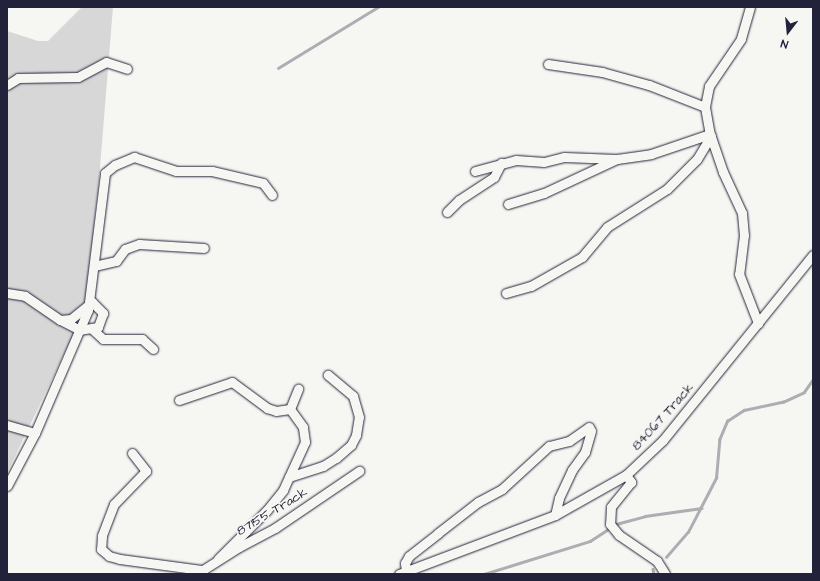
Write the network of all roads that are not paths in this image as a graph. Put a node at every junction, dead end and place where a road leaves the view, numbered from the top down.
1 (750, 7) edge
2 (548, 64) dead end
3 (126, 69) dead end
4 (7, 84) edge
5 (705, 107) junction
6 (710, 135) junction
7 (617, 158) junction
8 (501, 163) junction
9 (475, 170) dead end
10 (272, 195) dead end
11 (508, 204) dead end
12 (447, 212) dead end
13 (204, 248) dead end
14 (813, 256) edge
15 (94, 266) junction
16 (7, 293) edge
17 (506, 293) dead end
18 (90, 303) junction
19 (60, 320) junction
20 (758, 323) junction
21 (80, 330) junction
22 (92, 330) junction
23 (153, 349) dead end
24 (328, 375) dead end
25 (298, 388) dead end
26 (179, 400) dead end
27 (290, 409) junction
28 (7, 426) edge
29 (35, 433) junction
30 (132, 453) dead end
31 (359, 470) dead end
32 (626, 475) junction
33 (289, 477) junction
34 (7, 486) edge
35 (555, 515) junction
36 (218, 559) junction
37 (199, 572) edge
38 (402, 572) edge
39 (665, 574) edge

1 - 5 street
2 - 5 street
3 - 4 street
5 - 6 street
6 - 7 street
6 - 17 street
6 - 20 street
7 - 8 street
7 - 11 street
8 - 9 street
8 - 12 street
10 - 15 street
13 - 15 street
14 - 20 street, 84067 Track
15 - 18 street
16 - 19 street
18 - 19 street
18 - 21 street
18 - 22 street
19 - 21 street
20 - 32 street, 84067 Track
21 - 22 street
21 - 29 street
22 - 23 street
24 - 33 street
25 - 27 street
26 - 27 street
27 - 33 street
28 - 29 street
29 - 34 street
30 - 37 street
31 - 36 street, 87155 Track
32 - 35 street, 84067 Track
32 - 39 street
33 - 36 street
35 - 38 street, 84067 Track
35 - 38 street
36 - 37 street, 87155 Track

